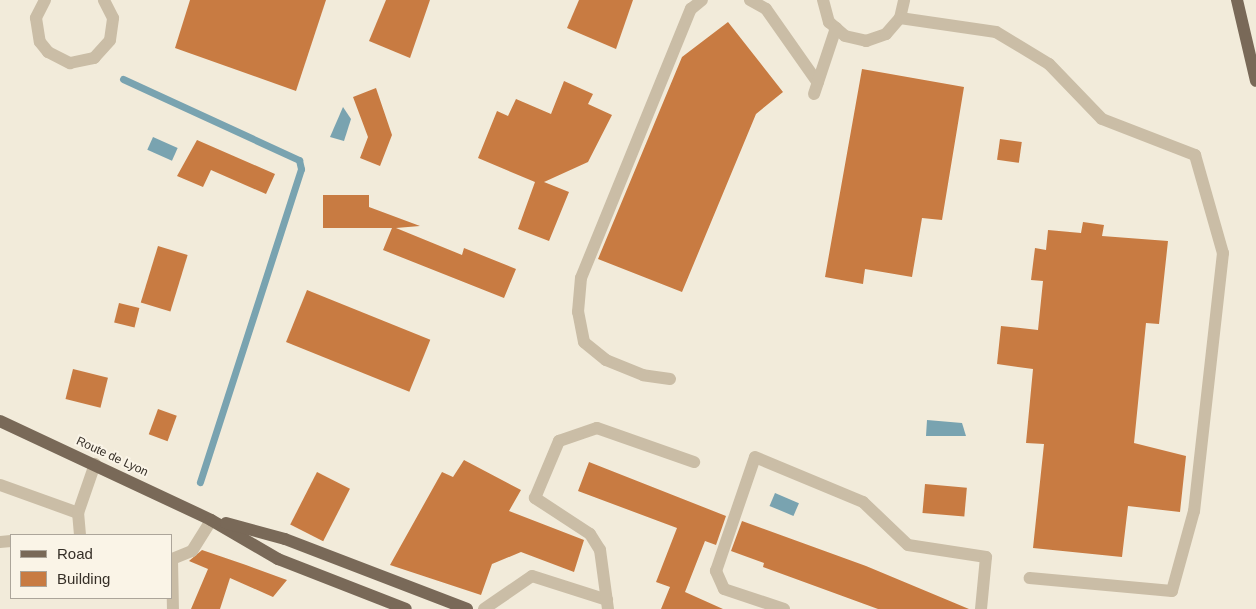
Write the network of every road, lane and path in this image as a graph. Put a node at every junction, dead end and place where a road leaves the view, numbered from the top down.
1 (45, 0) edge
2 (104, 0) edge
3 (702, 0) edge
4 (750, 0) edge
5 (823, 0) edge
6 (904, 0) edge
7 (1237, 0) edge
8 (900, 18) junction
9 (836, 28) junction
10 (1256, 81) edge
11 (670, 379) dead end
12 (0, 421) edge
13 (694, 462) dead end
14 (95, 464) junction
15 (0, 485) edge
16 (78, 513) junction
17 (211, 520) junction
18 (80, 534) edge
19 (172, 559) edge
20 (1030, 578) dead end
21 (607, 605) edge
22 (173, 609) edge
23 (406, 609) edge
24 (467, 609) edge
25 (484, 609) edge
26 (784, 609) edge
27 (981, 609) edge

1 - 2 street
3 - 11 street
4 - 9 street
5 - 9 street
6 - 8 street
7 - 10 main road
8 - 9 street
8 - 20 street
12 - 14 main road, Route de Lyon
13 - 21 street
14 - 16 street
14 - 17 main road, Route de Lyon
15 - 16 street
16 - 18 street
17 - 19 street
17 - 23 main road
17 - 24 main road
19 - 22 street
21 - 25 street
26 - 27 street

